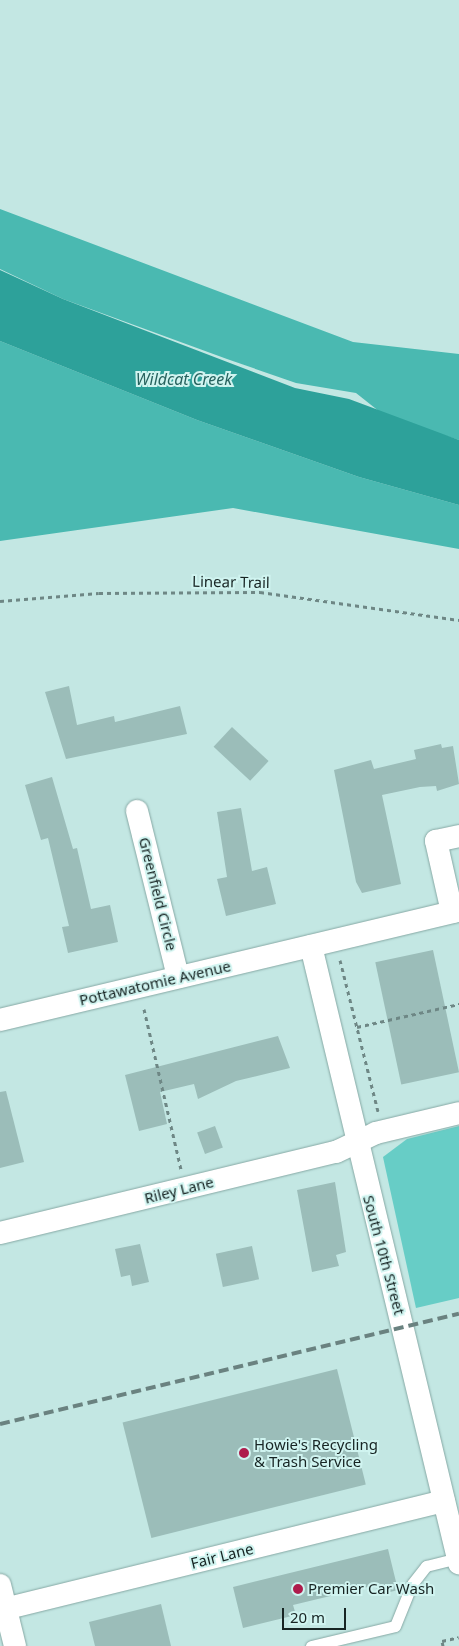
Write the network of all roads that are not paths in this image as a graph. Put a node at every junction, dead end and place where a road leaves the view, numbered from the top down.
1 (137, 811) dead end
2 (459, 836) edge
3 (456, 912) edge
4 (310, 946) junction
5 (178, 977) junction
6 (0, 1020) edge
7 (459, 1113) edge
8 (357, 1142) junction
9 (0, 1233) edge
10 (452, 1499) edge
11 (458, 1560) edge
12 (0, 1585) edge
13 (3, 1609) edge
14 (15, 1646) edge
15 (311, 1646) edge

1 - 5 street, Greenfield Circle
2 - 3 street
3 - 4 street, Pottawatomie Avenue
4 - 5 street, Pottawatomie Avenue
4 - 8 street, South 10th Street
5 - 6 street, Pottawatomie Avenue
7 - 8 street
8 - 9 street, Riley Lane
8 - 10 street, South 10th Street
10 - 11 street, South 10th Street
10 - 13 street, Fair Lane
11 - 15 lane
12 - 13 street
13 - 14 street

